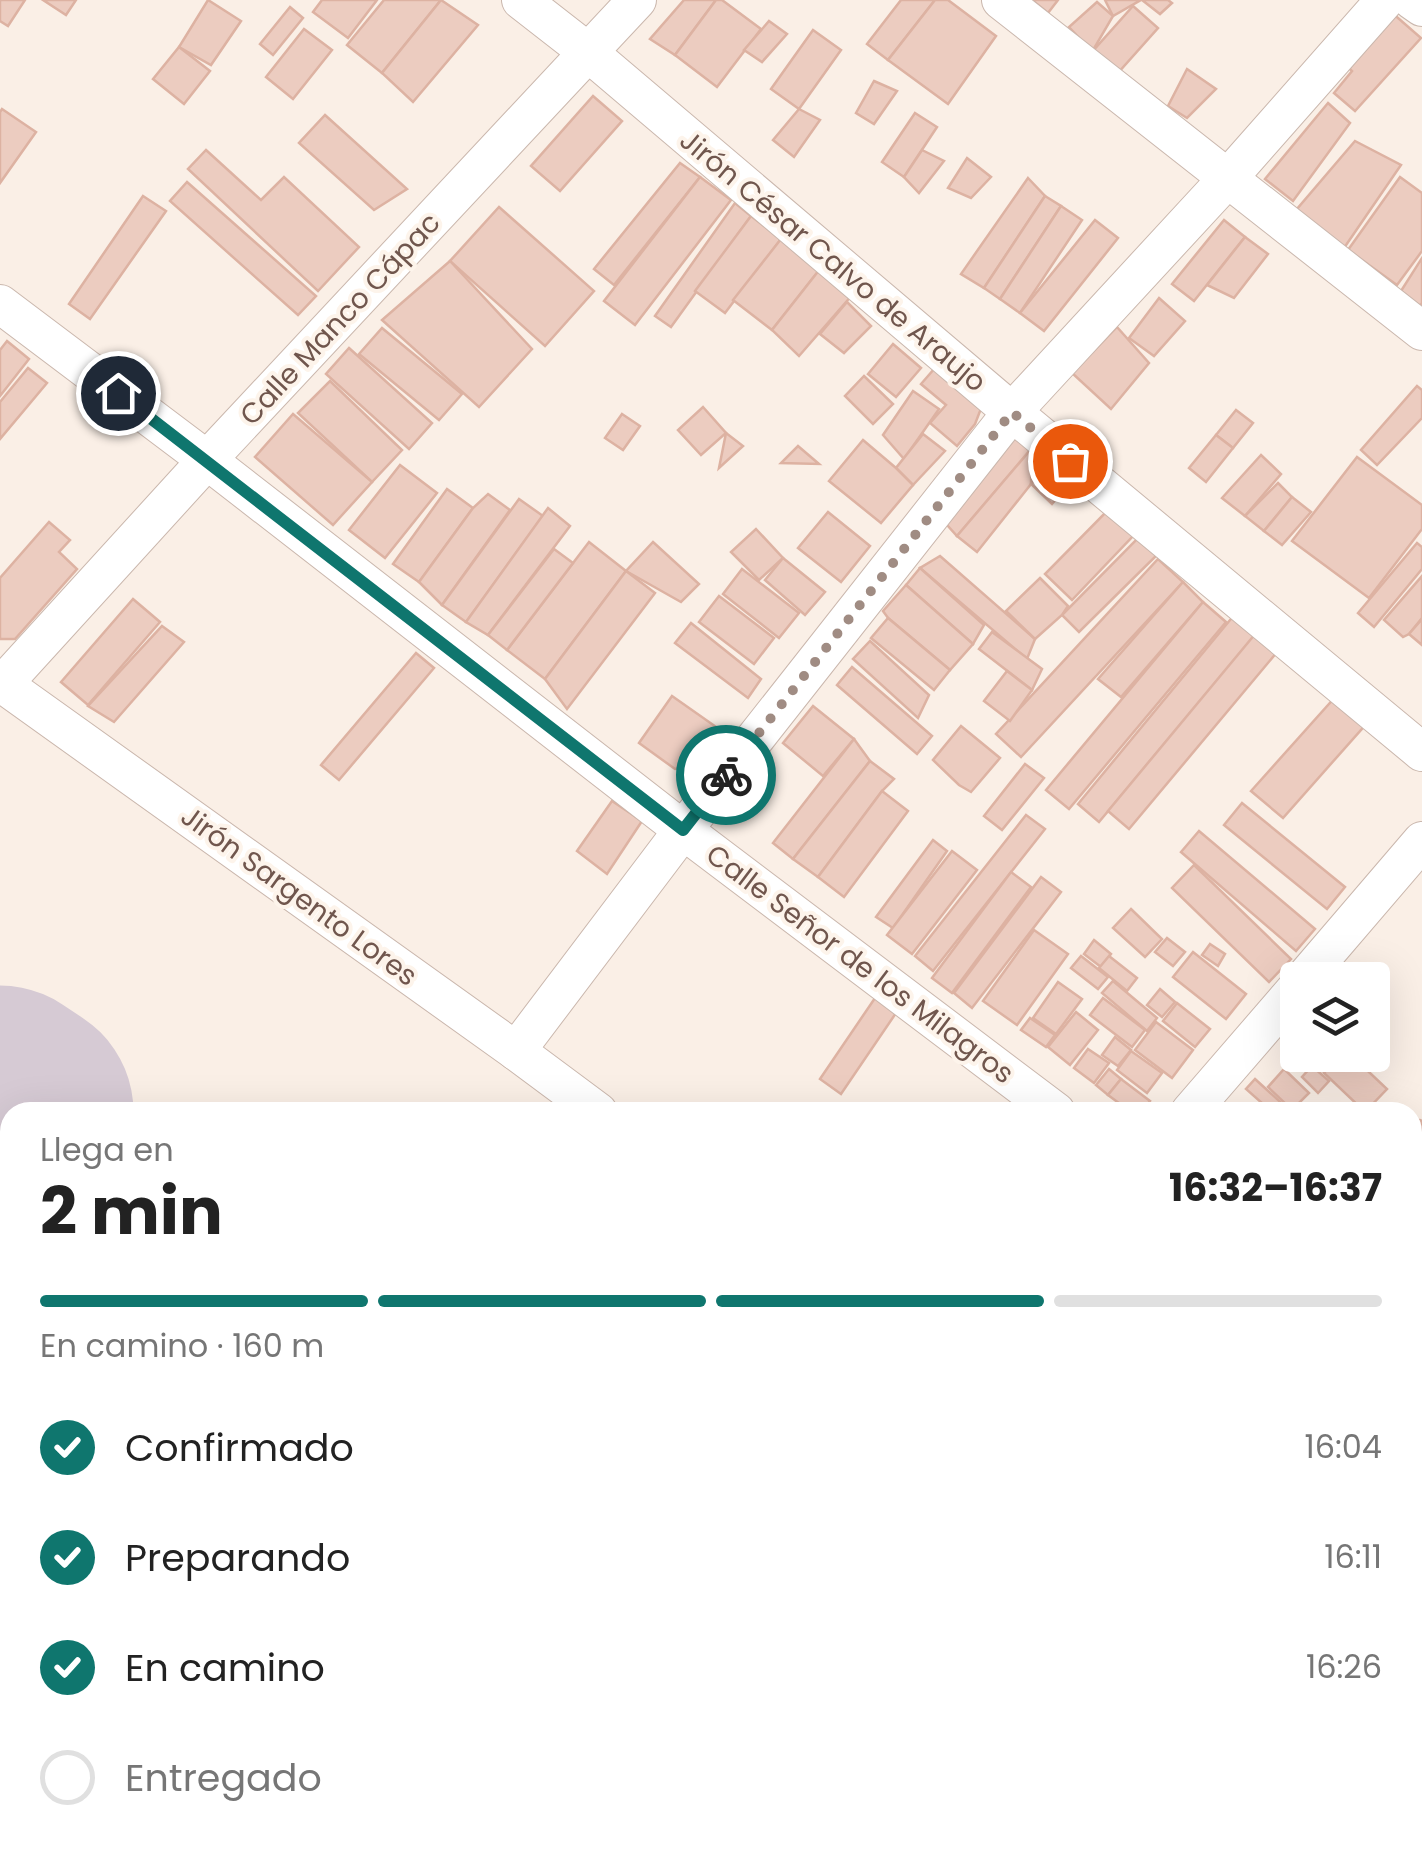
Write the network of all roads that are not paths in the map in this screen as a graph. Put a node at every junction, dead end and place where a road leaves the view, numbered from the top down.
1 (522, 0) edge
2 (637, 0) edge
3 (1001, 0) edge
4 (1385, 0) edge
5 (1412, 0) edge
6 (1422, 7) edge
7 (589, 54) junction
8 (1228, 178) junction
9 (0, 304) edge
10 (1422, 330) edge
11 (1012, 412) junction
12 (208, 460) junction
13 (1, 682) edge
14 (1422, 752) edge
15 (683, 830) junction
16 (1422, 841) edge
17 (1318, 962) edge
18 (1280, 1007) edge
19 (516, 1051) junction
20 (585, 1102) edge
21 (1043, 1102) edge
22 (1199, 1102) edge

1 - 7 street, Jirón César Calvo de Araujo
2 - 7 street, Calle Manco Cápac
3 - 8 street
4 - 8 street
5 - 6 street
7 - 11 street, Jirón César Calvo de Araujo
7 - 12 street, Calle Manco Cápac
8 - 10 street
8 - 11 street
9 - 12 street, Calle Señor de los Milagros
11 - 14 street, Jirón César Calvo de Araujo
11 - 15 street
12 - 13 street, Calle Manco Cápac
12 - 15 street, Calle Señor de los Milagros
13 - 19 street, Jirón Sargento Lores
15 - 19 street
15 - 21 street, Calle Señor de los Milagros
16 - 17 street
18 - 22 street
19 - 20 street, Jirón Sargento Lores

